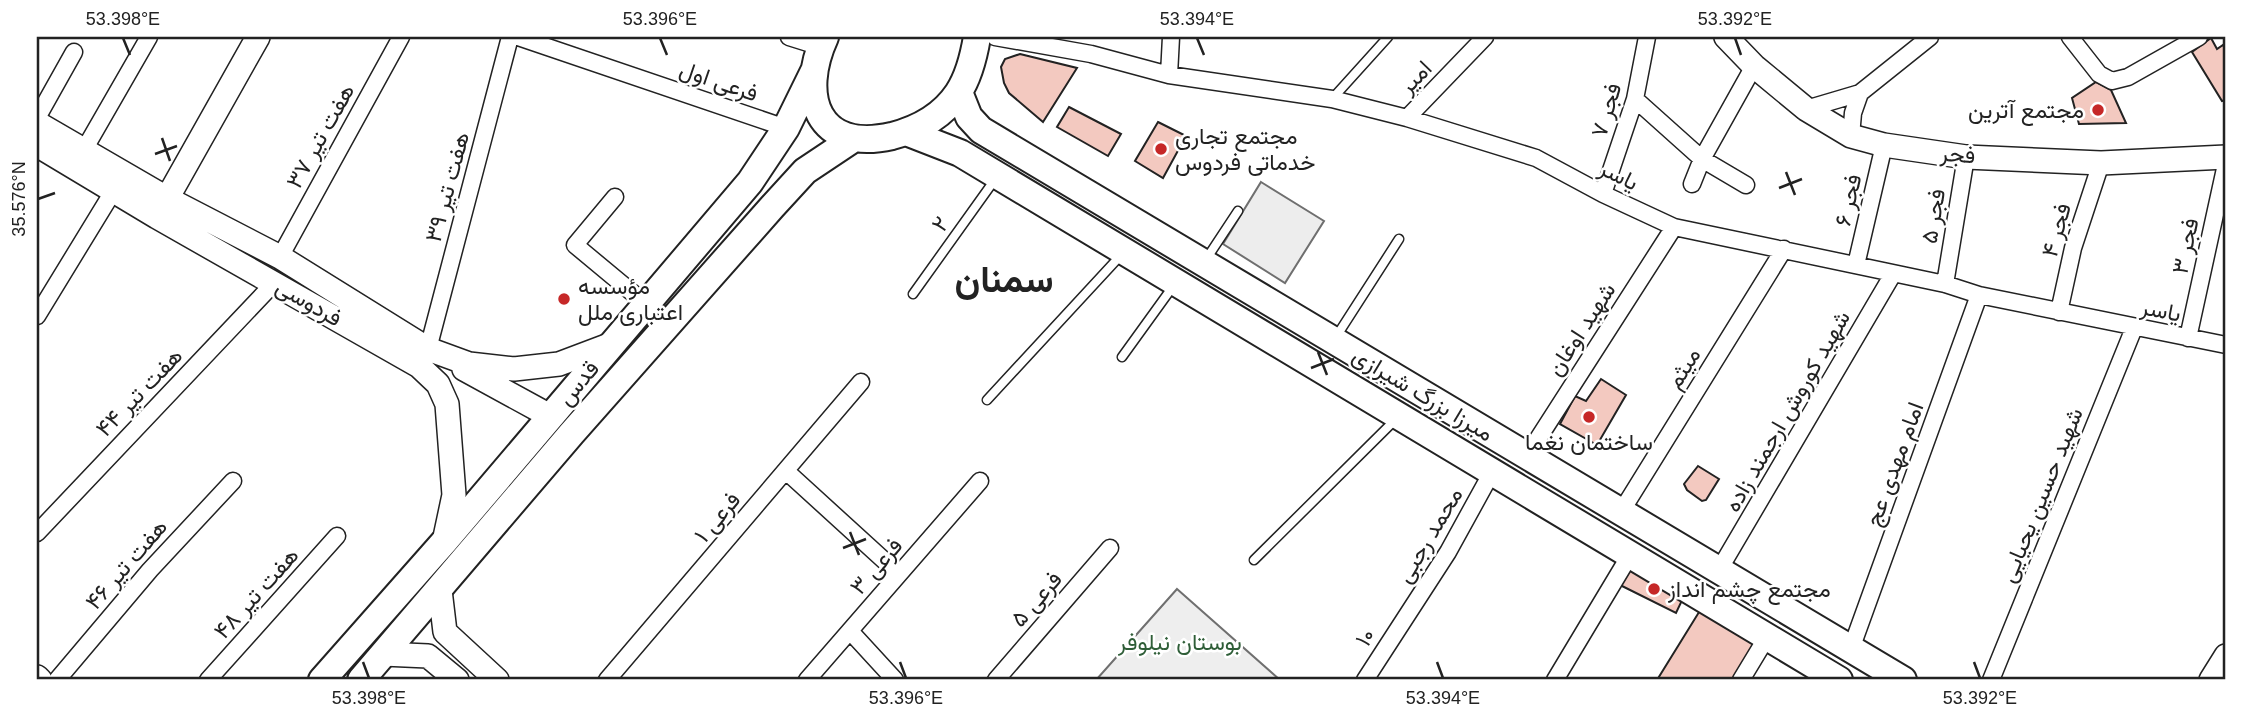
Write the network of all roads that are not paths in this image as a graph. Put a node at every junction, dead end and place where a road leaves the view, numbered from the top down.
1 (149, 37) edge
2 (258, 37) edge
3 (401, 37) edge
4 (510, 37) edge
5 (518, 37) edge
6 (789, 37) edge
7 (977, 37) edge
8 (995, 37) edge
9 (1171, 37) edge
10 (1388, 37) edge
11 (1485, 37) edge
12 (1647, 37) edge
13 (1726, 37) edge
14 (1930, 37) edge
15 (2070, 37) edge
16 (2199, 37) edge
17 (74, 52) dead end
18 (820, 52) edge
19 (1754, 65) junction
20 (1169, 75) junction
21 (959, 92) junction
22 (1860, 93) junction
23 (1332, 99) junction
24 (1635, 99) junction
25 (1806, 109) junction
26 (1407, 118) junction
27 (37, 120) edge
28 (786, 128) junction
29 (906, 132) junction
30 (1851, 136) junction
31 (853, 139) junction
32 (37, 145) edge
33 (1884, 145) junction
34 (84, 150) junction
35 (1966, 157) junction
36 (2226, 157) edge
37 (1702, 159) junction
38 (2101, 163) junction
39 (2226, 164) edge
40 (998, 176) junction
41 (1692, 184) dead end
42 (1746, 185) dead end
43 (114, 190) junction
44 (1603, 194) junction
45 (615, 197) dead end
46 (162, 208) junction
47 (1238, 211) dead end
48 (1120, 213) junction
49 (1674, 227) junction
50 (1399, 239) dead end
51 (1113, 245) junction
52 (1784, 249) junction
53 (280, 257) junction
54 (1204, 263) junction
55 (1856, 265) junction
56 (1893, 274) junction
57 (275, 282) junction
58 (1176, 283) junction
59 (1945, 284) junction
60 (913, 294) dead end
61 (1979, 295) junction
62 (646, 304) junction
63 (2059, 312) junction
64 (37, 316) edge
65 (2134, 327) junction
66 (2188, 338) junction
67 (1334, 341) junction
68 (612, 344) junction
69 (2226, 345) edge
70 (428, 349) junction
71 (1122, 357) dead end
72 (861, 382) dead end
73 (987, 400) dead end
74 (550, 416) junction
75 (1399, 416) junction
76 (572, 433) junction
77 (1527, 456) junction
78 (786, 471) junction
79 (1492, 472) junction
80 (233, 481) dead end
81 (979, 481) dead end
82 (1621, 512) junction
83 (37, 533) edge
84 (337, 536) dead end
85 (444, 542) junction
86 (1110, 548) dead end
87 (1630, 555) junction
88 (1254, 560) dead end
89 (1719, 570) junction
90 (899, 574) junction
91 (440, 590) junction
92 (1404, 619) joint
93 (850, 631) junction
94 (1767, 637) junction
95 (1851, 649) junction
96 (383, 654) junction
97 (2226, 656) edge
98 (492, 679) edge
99 (57, 680) edge
100 (208, 680) edge
101 (322, 680) edge
102 (361, 680) edge
103 (457, 680) edge
104 (607, 680) edge
105 (807, 680) edge
106 (895, 680) edge
107 (996, 680) edge
108 (1365, 680) edge
109 (1555, 680) edge
110 (1741, 680) edge
111 (1839, 680) edge
112 (1903, 680) edge
113 (1990, 680) edge
114 (2211, 680) edge

1 - 34 street
2 - 46 main road
3 - 53 street, هفت تیر ۳۷
4 - 70 street, هفت تیر ۳۹
5 - 28 street, فرعی اول
6 - 18 street
7 - 21 main road
8 - 20 street, یاسر
9 - 20 street
10 - 23 lane
11 - 26 street, امیر
12 - 24 street, فجر ۷
13 - 19 main road, فجر
14 - 22 street
15 - 16 street
17 - 27 street
18 - 28 main road, قدس
18 - 31 main road
19 - 25 main road, فجر
19 - 37 street
20 - 23 street, یاسر
21 - 29 main road
21 - 48 main road, میرزا بزرگ شیرازی
22 - 25 street
22 - 30 street
23 - 26 street, یاسر
24 - 37 street
24 - 44 street, فجر ۷
25 - 30 main road, فجر
26 - 44 street, یاسر
27 - 34 main road, فردوسی
28 - 62 main road, قدس
29 - 31 main road
29 - 40 main road, میرزا بزرگ شیرازی
30 - 33 main road, فجر
31 - 76 main road, قدس
32 - 43 main road, فردوسی
33 - 35 main road, فجر
33 - 55 street, فجر ۶
34 - 46 main road, فردوسی
35 - 38 main road, فجر
35 - 59 street, فجر ۵
36 - 38 main road, فجر
37 - 41 street
37 - 42 street
38 - 63 street, فجر ۴
39 - 66 street, فجر ۳
40 - 51 main road, میرزا بزرگ شیرازی
40 - 60 lane, ۲
43 - 46 main road, فردوسی
43 - 64 street
44 - 49 street, یاسر
45 - 62 street
46 - 53 main road, فردوسی
46 - 57 main road, فردوسی
47 - 54 lane
48 - 51 main road
48 - 54 main road, میرزا بزرگ شیرازی
49 - 52 street, یاسر
49 - 77 street, شهید اوغان
50 - 67 lane
51 - 58 main road, میرزا بزرگ شیرازی
51 - 73 lane
52 - 55 street, یاسر
52 - 82 street, میثم
53 - 70 main road, فردوسی
54 - 67 main road, میرزا بزرگ شیرازی
55 - 56 street, یاسر
56 - 59 street, یاسر
56 - 89 street, شهید کوروش ارجمند زاده
57 - 83 street, هفت تیر ۴۴
57 - 85 main road, فردوسی
58 - 71 lane
58 - 75 main road, میرزا بزرگ شیرازی
59 - 61 street, یاسر
61 - 63 street, یاسر
61 - 95 street, امام مهدی عج
62 - 68 main road, قدس
63 - 65 street, یاسر
65 - 66 street, یاسر
65 - 113 street, شهید حسین یحیایی
66 - 69 street, یاسر
67 - 77 main road, میرزا بزرگ شیرازی
68 - 70 main road, فردوسی
68 - 74 main road, قدس
70 - 74 main road, فردوسی
72 - 78 street, فرعی ۱
74 - 76 main road
74 - 85 main road, قدس
75 - 79 main road, میرزا بزرگ شیرازی
75 - 88 lane
76 - 91 main road, قدس
77 - 82 main road, میرزا بزرگ شیرازی
78 - 90 street
78 - 104 street, فرعی ۱
79 - 87 main road, میرزا بزرگ شیرازی
79 - 92 street, محمد رجبی
80 - 99 street, هفت تیر ۴۶
81 - 90 street, فرعی ۳
82 - 89 main road, میرزا بزرگ شیرازی
84 - 100 street, هفت تیر ۴۸
85 - 101 main road, قدس
86 - 107 street, فرعی ۵
87 - 94 main road, میرزا بزرگ شیرازی
87 - 109 street
89 - 95 main road, میرزا بزرگ شیرازی
90 - 93 street, فرعی ۳
91 - 96 main road, قدس
91 - 98 main road
92 - 108 street, ۱۰
93 - 105 street, فرعی ۳
93 - 106 street
94 - 110 street
94 - 111 main road, میرزا بزرگ شیرازی
95 - 112 main road, میرزا بزرگ شیرازی
96 - 102 main road, قدس
96 - 103 main road
97 - 114 main road

